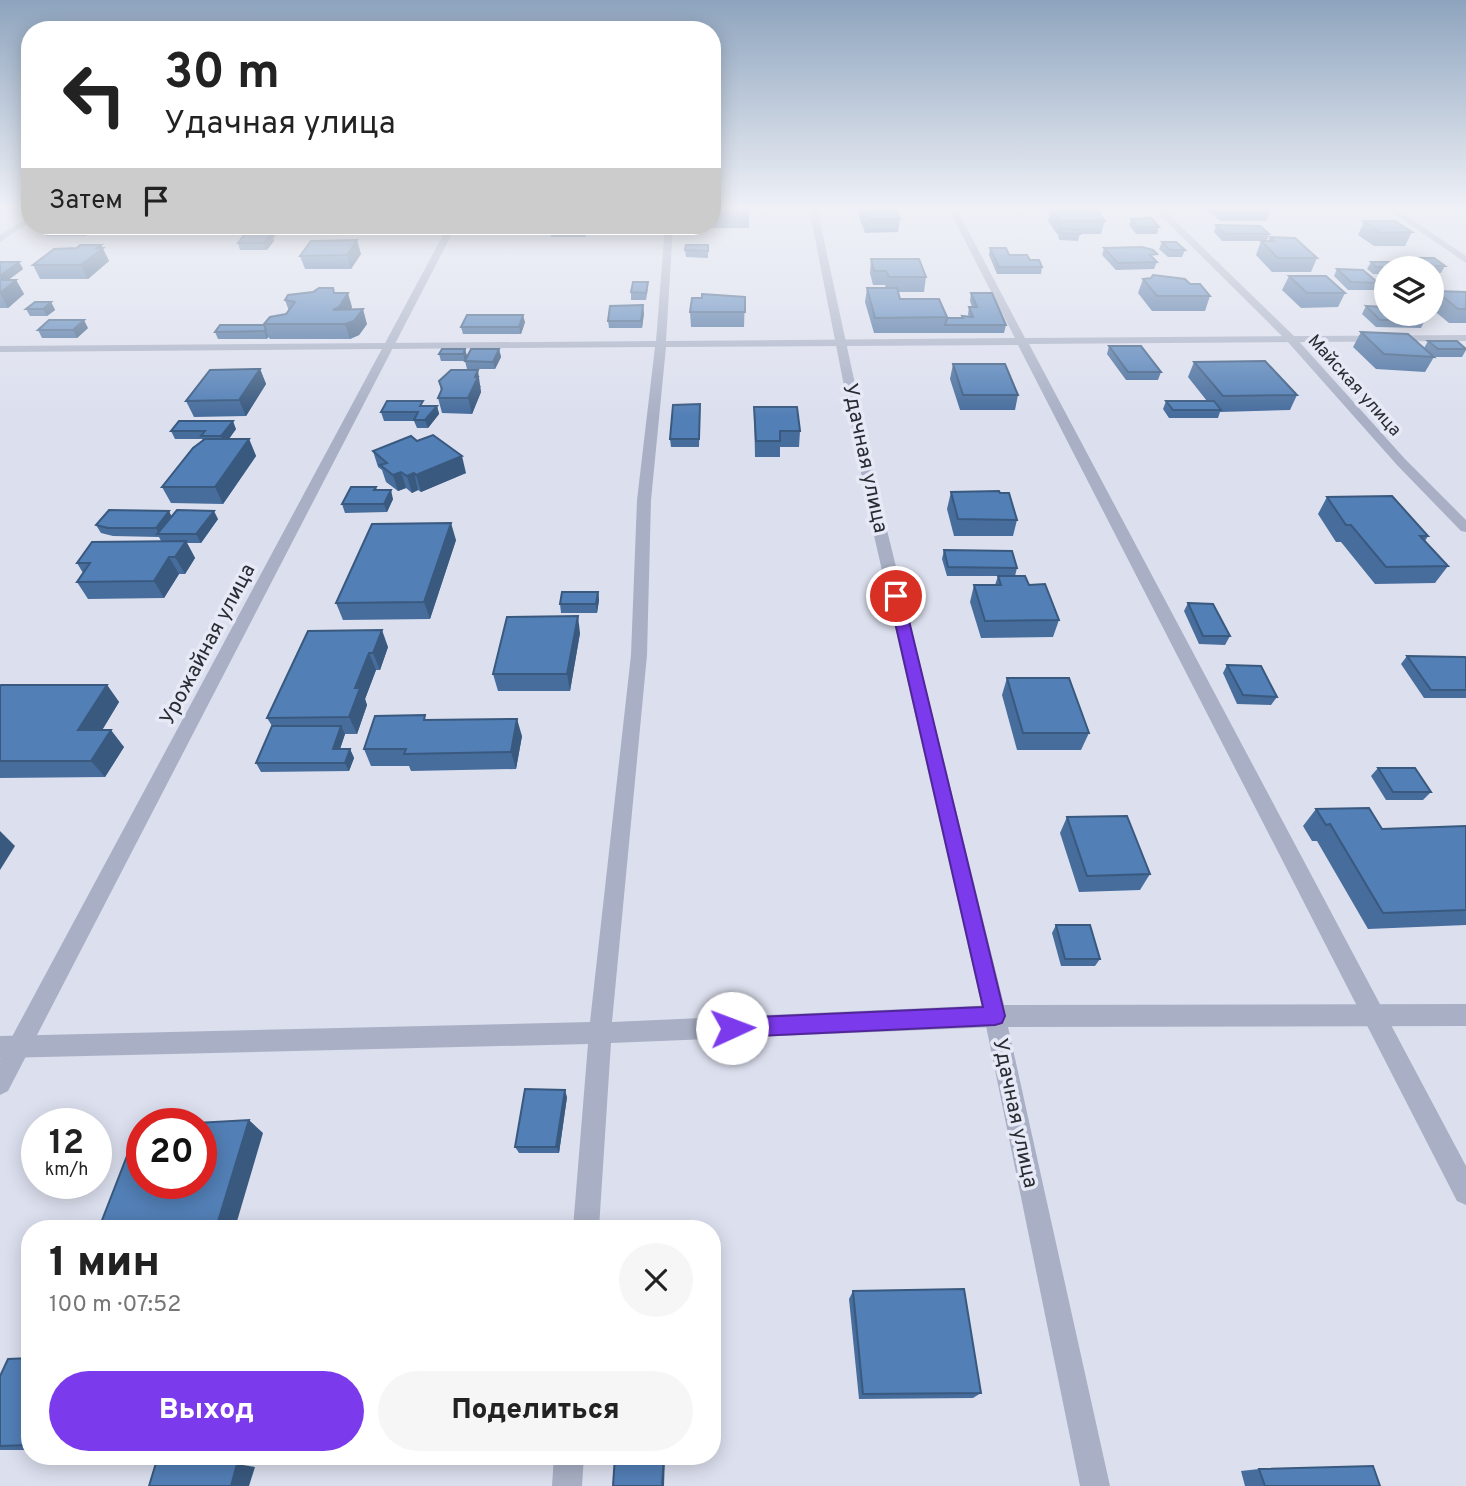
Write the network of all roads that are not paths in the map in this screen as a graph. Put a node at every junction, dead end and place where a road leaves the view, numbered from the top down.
1 (424, 277) edge
2 (666, 277) edge
3 (826, 277) edge
4 (989, 277) edge
5 (1228, 277) edge
6 (1466, 338) edge
7 (1291, 339) junction
8 (1023, 342) junction
9 (842, 343) junction
10 (661, 344) junction
11 (387, 345) junction
12 (0, 349) edge
13 (1466, 527) edge
14 (1466, 1015) edge
15 (995, 1016) junction
16 (1374, 1016) junction
17 (600, 1034) junction
18 (10, 1047) edge
19 (0, 1083) edge
20 (1466, 1192) edge
21 (587, 1220) edge
22 (568, 1465) edge
23 (567, 1486) edge
24 (1095, 1486) edge

1 - 11 street, Урожайная улица
2 - 10 street
3 - 9 street, Удачная улица
4 - 8 street
5 - 7 street, Майская улица
6 - 7 street
7 - 8 street
7 - 13 street, Майская улица
8 - 9 street
8 - 16 street
9 - 10 street
9 - 15 street, Удачная улица
10 - 11 street
10 - 17 street
11 - 12 street
11 - 18 street, Урожайная улица
14 - 16 street
15 - 16 street
15 - 17 street
15 - 24 street, Удачная улица
16 - 20 street
17 - 18 street
17 - 21 street
18 - 19 street, Урожайная улица
22 - 23 street

